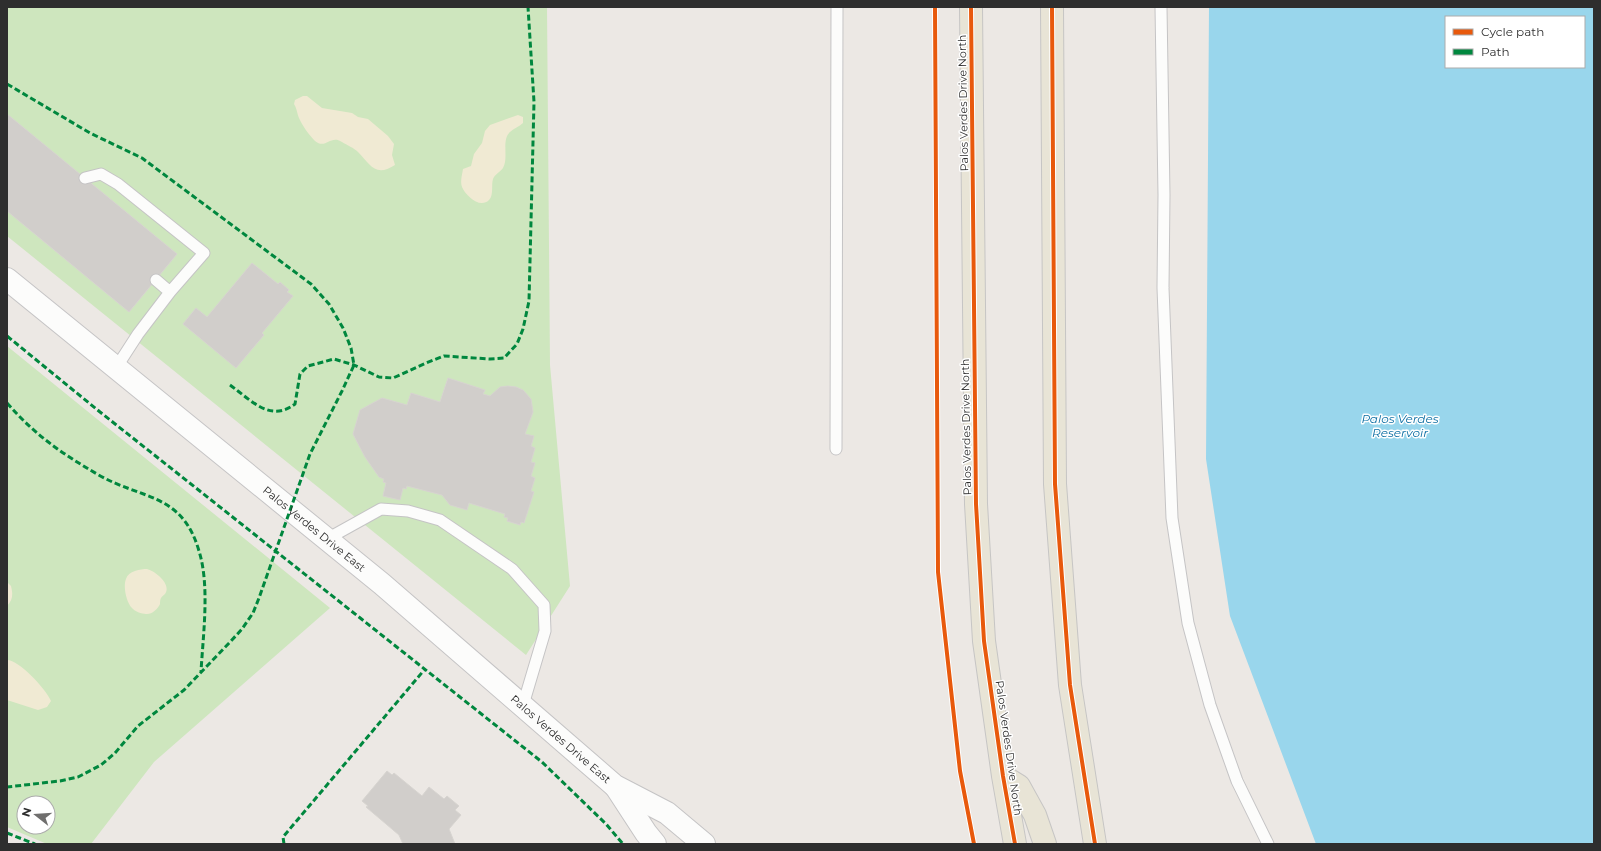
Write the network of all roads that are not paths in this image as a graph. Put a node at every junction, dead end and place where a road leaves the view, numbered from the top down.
1 (837, 7) edge
2 (971, 7) edge
3 (1052, 7) edge
4 (1161, 7) edge
5 (84, 178) dead end
6 (7, 279) edge
7 (156, 280) dead end
8 (170, 292) junction
9 (116, 368) junction
10 (836, 449) dead end
11 (327, 539) junction
12 (523, 705) junction
13 (1003, 776) junction
14 (615, 786) junction
15 (655, 844) edge
16 (704, 844) edge
17 (1015, 844) edge
18 (1045, 844) edge
19 (1095, 844) edge
20 (1268, 844) edge

1 - 10 lane
2 - 13 main road, Palos Verdes Drive North
3 - 19 main road
4 - 20 lane
5 - 8 lane
6 - 9 main road, Palos Verdes Drive East
7 - 8 lane
8 - 9 lane
9 - 11 main road, Palos Verdes Drive East
11 - 12 main road, Palos Verdes Drive East
11 - 12 lane
12 - 14 main road, Palos Verdes Drive East
13 - 17 main road, Palos Verdes Drive North
13 - 18 main road
14 - 15 main road, Palos Verdes Drive East
14 - 16 main road, Palos Verdes Drive East

